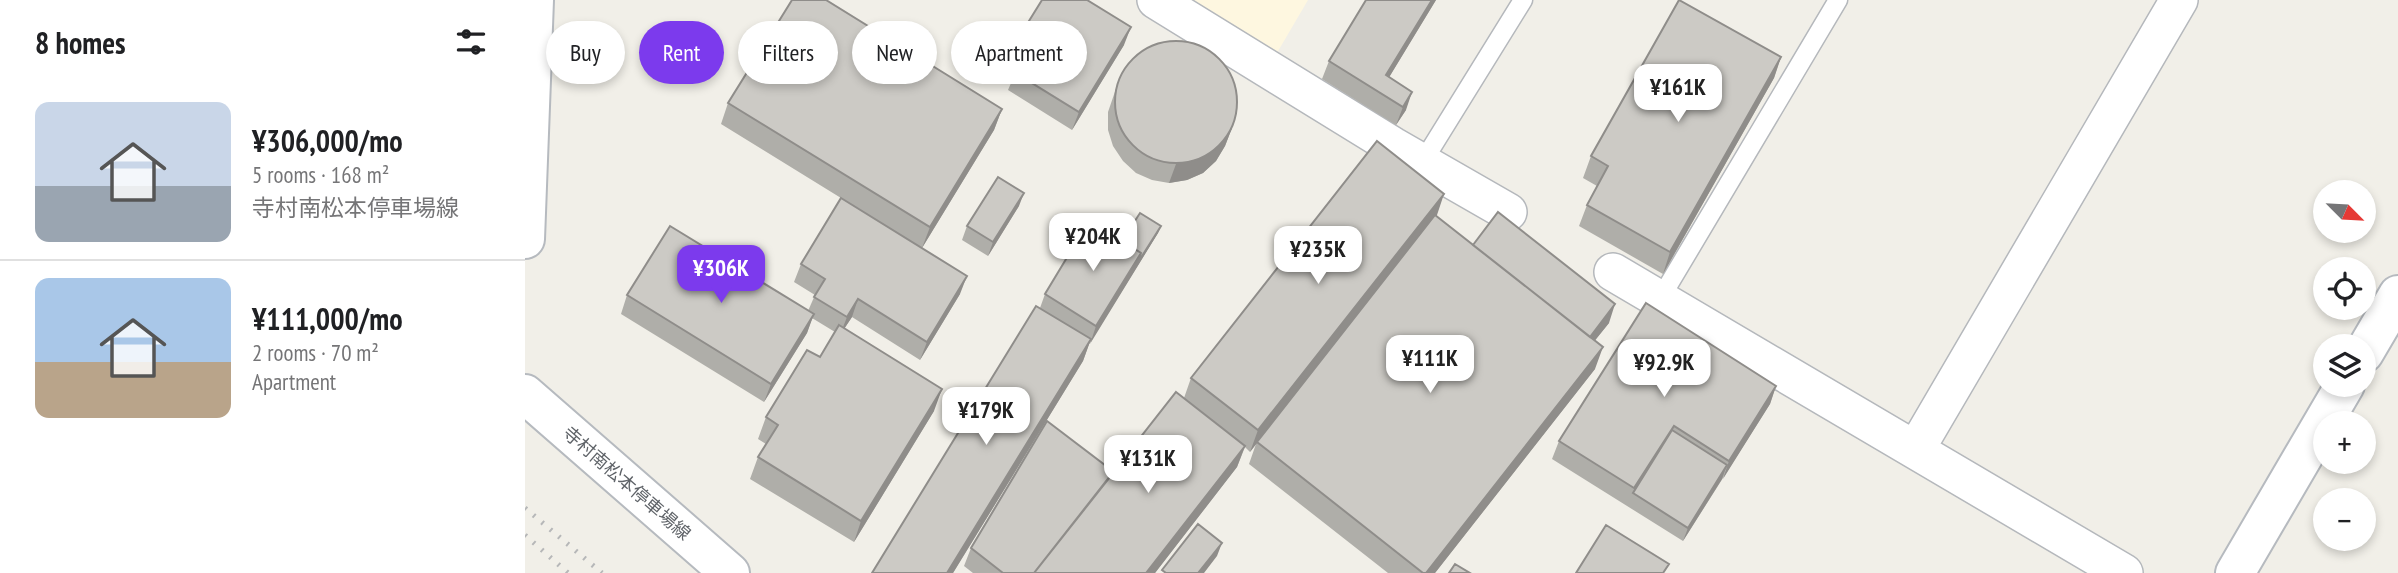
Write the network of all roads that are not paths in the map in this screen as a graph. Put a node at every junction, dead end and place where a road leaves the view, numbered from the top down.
1 (534, 0) edge
2 (1156, 0) edge
3 (1523, 0) edge
4 (1838, 0) edge
5 (2179, 0) edge
6 (1422, 163) junction
7 (1508, 212) dead end
8 (525, 239) edge
9 (1613, 271) dead end
10 (2398, 295) edge
11 (1660, 299) junction
12 (2375, 334) edge
13 (525, 394) edge
14 (2338, 397) edge
15 (1916, 449) junction
16 (730, 573) edge
17 (2124, 573) edge
18 (2235, 573) edge

1 - 8 street
2 - 6 street
3 - 6 lane
4 - 11 lane
5 - 15 street
6 - 7 street
9 - 11 street
10 - 12 street
11 - 15 street
13 - 16 street, 寺村南松本停車場線
14 - 18 street
15 - 17 street

